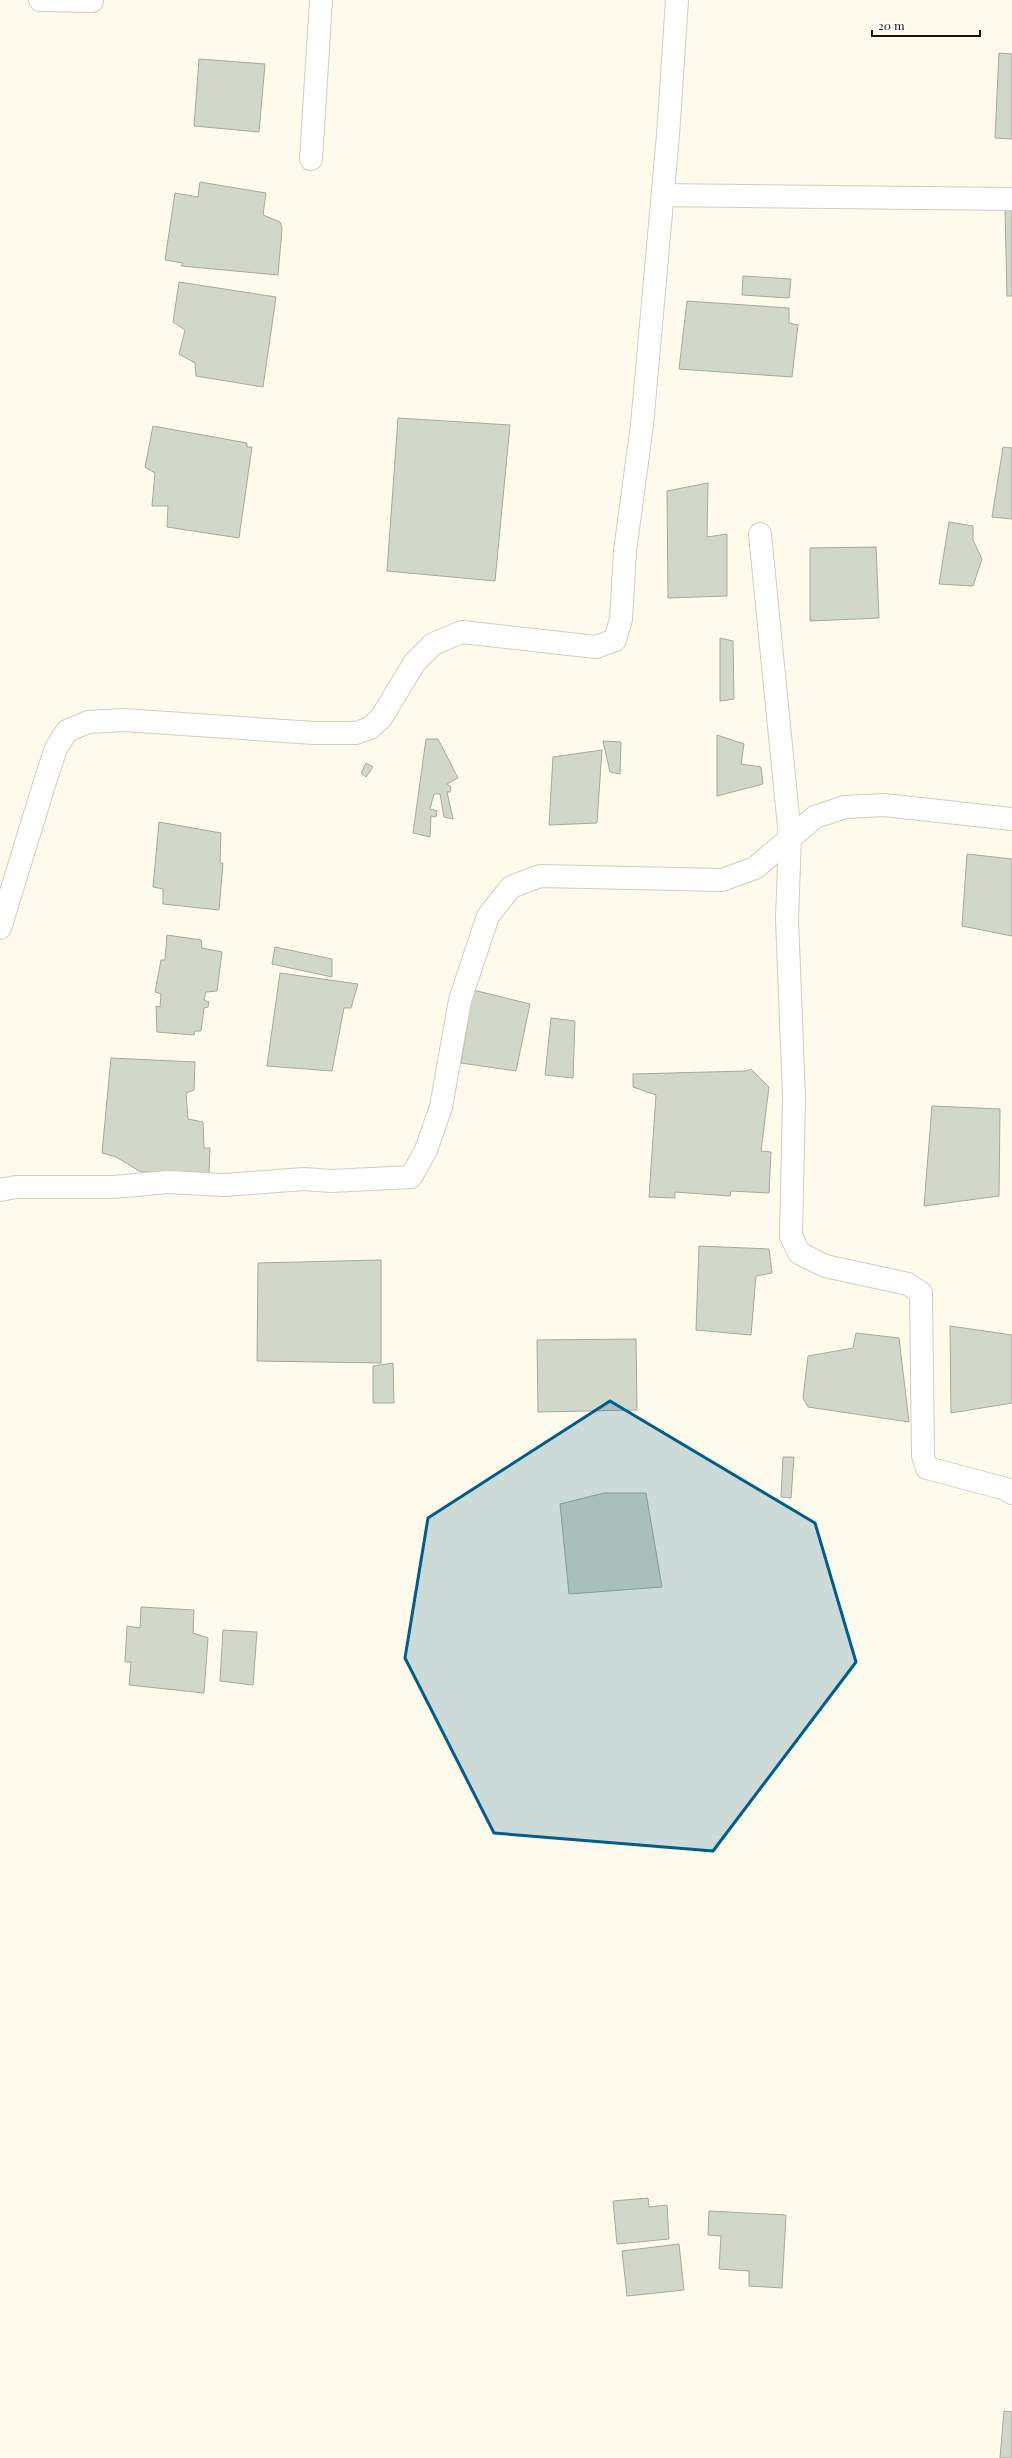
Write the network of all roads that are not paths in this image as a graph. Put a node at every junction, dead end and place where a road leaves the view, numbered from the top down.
1 (40, 0) edge
2 (322, 0) edge
3 (677, 0) edge
4 (92, 1) dead end
5 (311, 159) dead end
6 (663, 195) junction
7 (1012, 199) edge
8 (760, 534) dead end
9 (1012, 819) edge
10 (790, 837) junction
11 (0, 928) edge
12 (0, 1190) edge
13 (1012, 1493) edge

1 - 4 street
2 - 5 street
3 - 6 street
6 - 7 street
6 - 11 street
8 - 10 street
9 - 10 street
10 - 12 street
10 - 13 street

